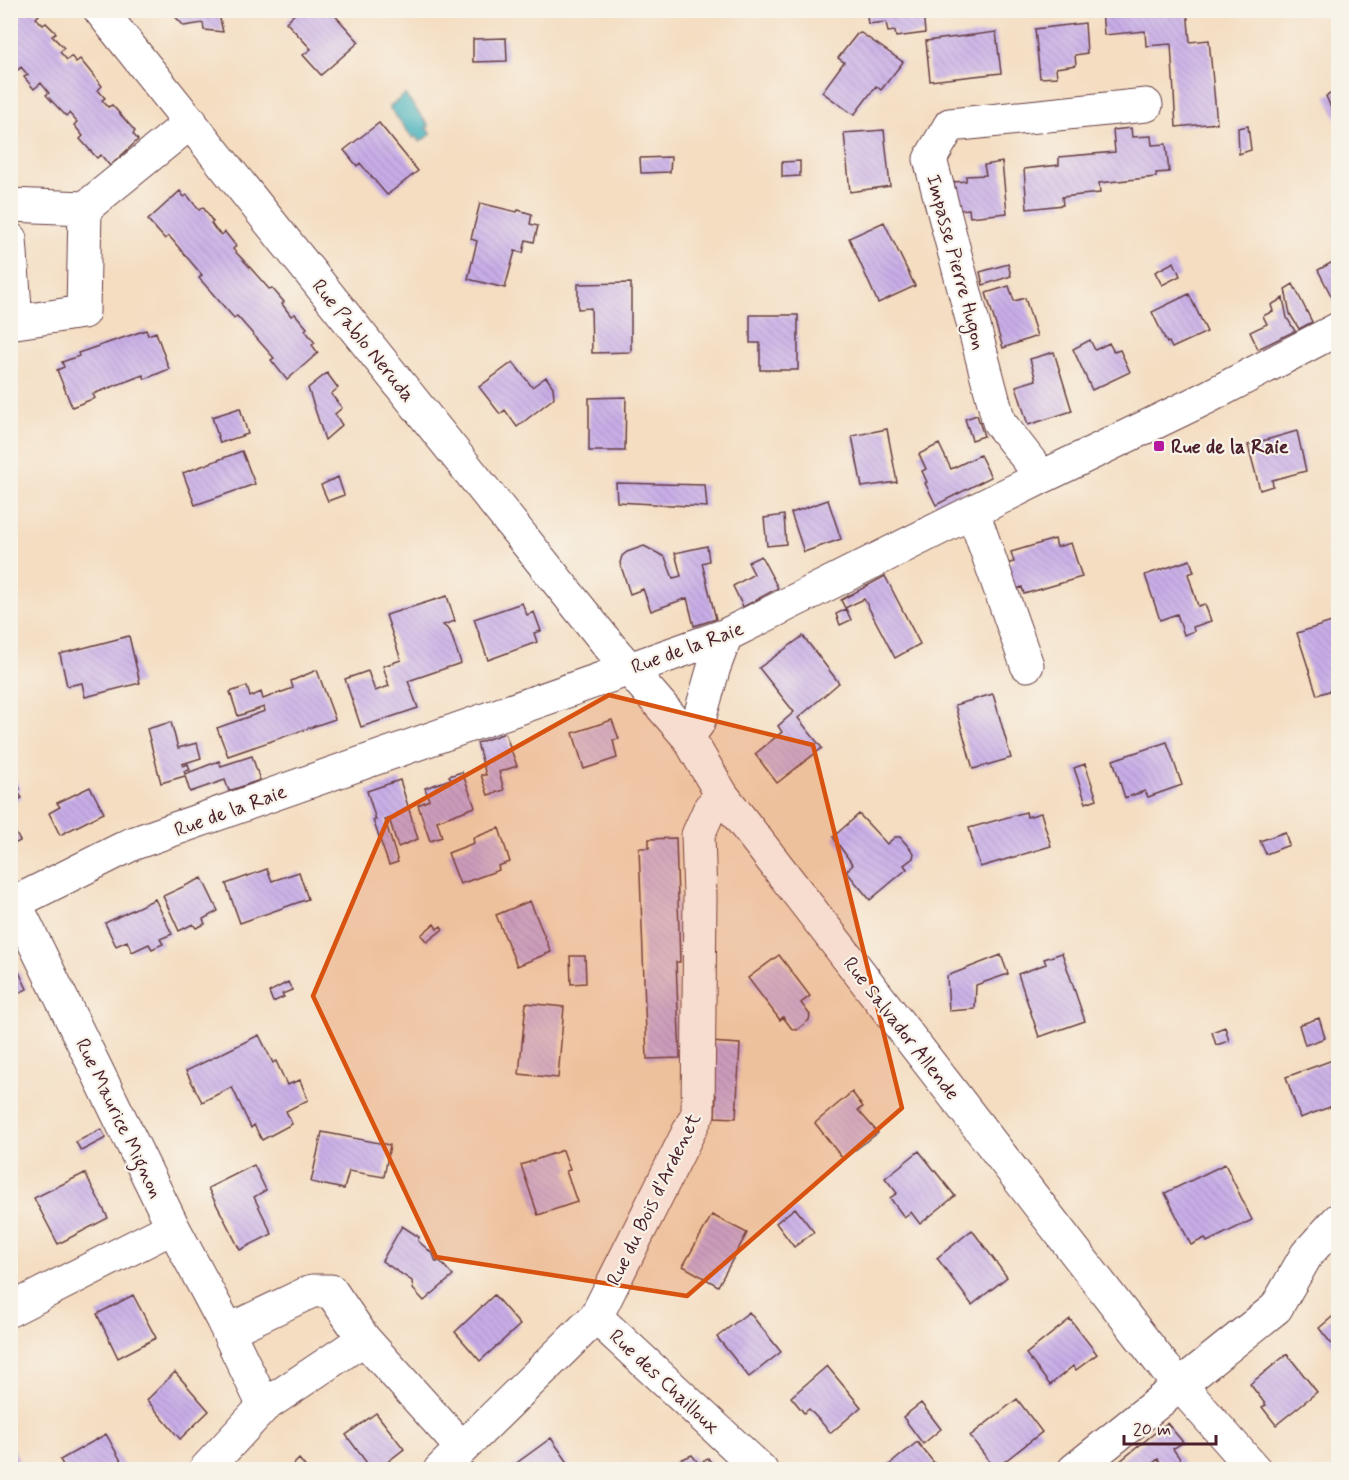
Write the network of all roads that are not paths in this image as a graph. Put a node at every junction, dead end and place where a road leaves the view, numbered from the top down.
1 (100, 10) edge
2 (1146, 105) dead end
3 (191, 122) junction
4 (10, 204) edge
5 (85, 208) junction
6 (10, 239) edge
7 (1338, 329) edge
8 (1042, 477) junction
9 (973, 512) junction
10 (726, 635) junction
11 (1026, 665) dead end
12 (629, 668) junction
13 (688, 737) junction
14 (722, 795) junction
15 (13, 904) edge
16 (1338, 1220) edge
17 (173, 1227) junction
18 (10, 1310) edge
19 (596, 1317) junction
20 (228, 1331) junction
21 (364, 1339) junction
22 (1179, 1384) junction
23 (264, 1406) junction
24 (450, 1458) edge
25 (205, 1470) edge
26 (761, 1470) edge
27 (1074, 1470) edge
28 (1255, 1470) edge

1 - 3 street, Rue Pablo Neruda
2 - 8 street, Impasse Pierre Hugon
3 - 5 street
3 - 12 street, Rue Pablo Neruda
4 - 5 street
5 - 6 street
7 - 8 street, Rue de la Raie
8 - 9 street, Rue de la Raie
9 - 10 street, Rue de la Raie
9 - 11 street
10 - 12 street, Rue de la Raie
10 - 13 street
12 - 13 street, Rue Salvador Allende
12 - 15 street, Rue de la Raie
13 - 14 street, Rue Salvador Allende
14 - 19 street, Rue du Bois d'Ardenet
14 - 22 street, Rue Salvador Allende
15 - 17 street, Rue Maurice Mignon
16 - 22 street
17 - 18 street
17 - 20 street, Rue Maurice Mignon
19 - 24 street, Rue du Bois d'Ardenet
19 - 26 street, Rue des Chailloux
20 - 21 street
20 - 23 street, Rue Maurice Mignon
21 - 23 street
21 - 24 street
22 - 27 street
22 - 28 street, Rue Salvador Allende
23 - 25 street

